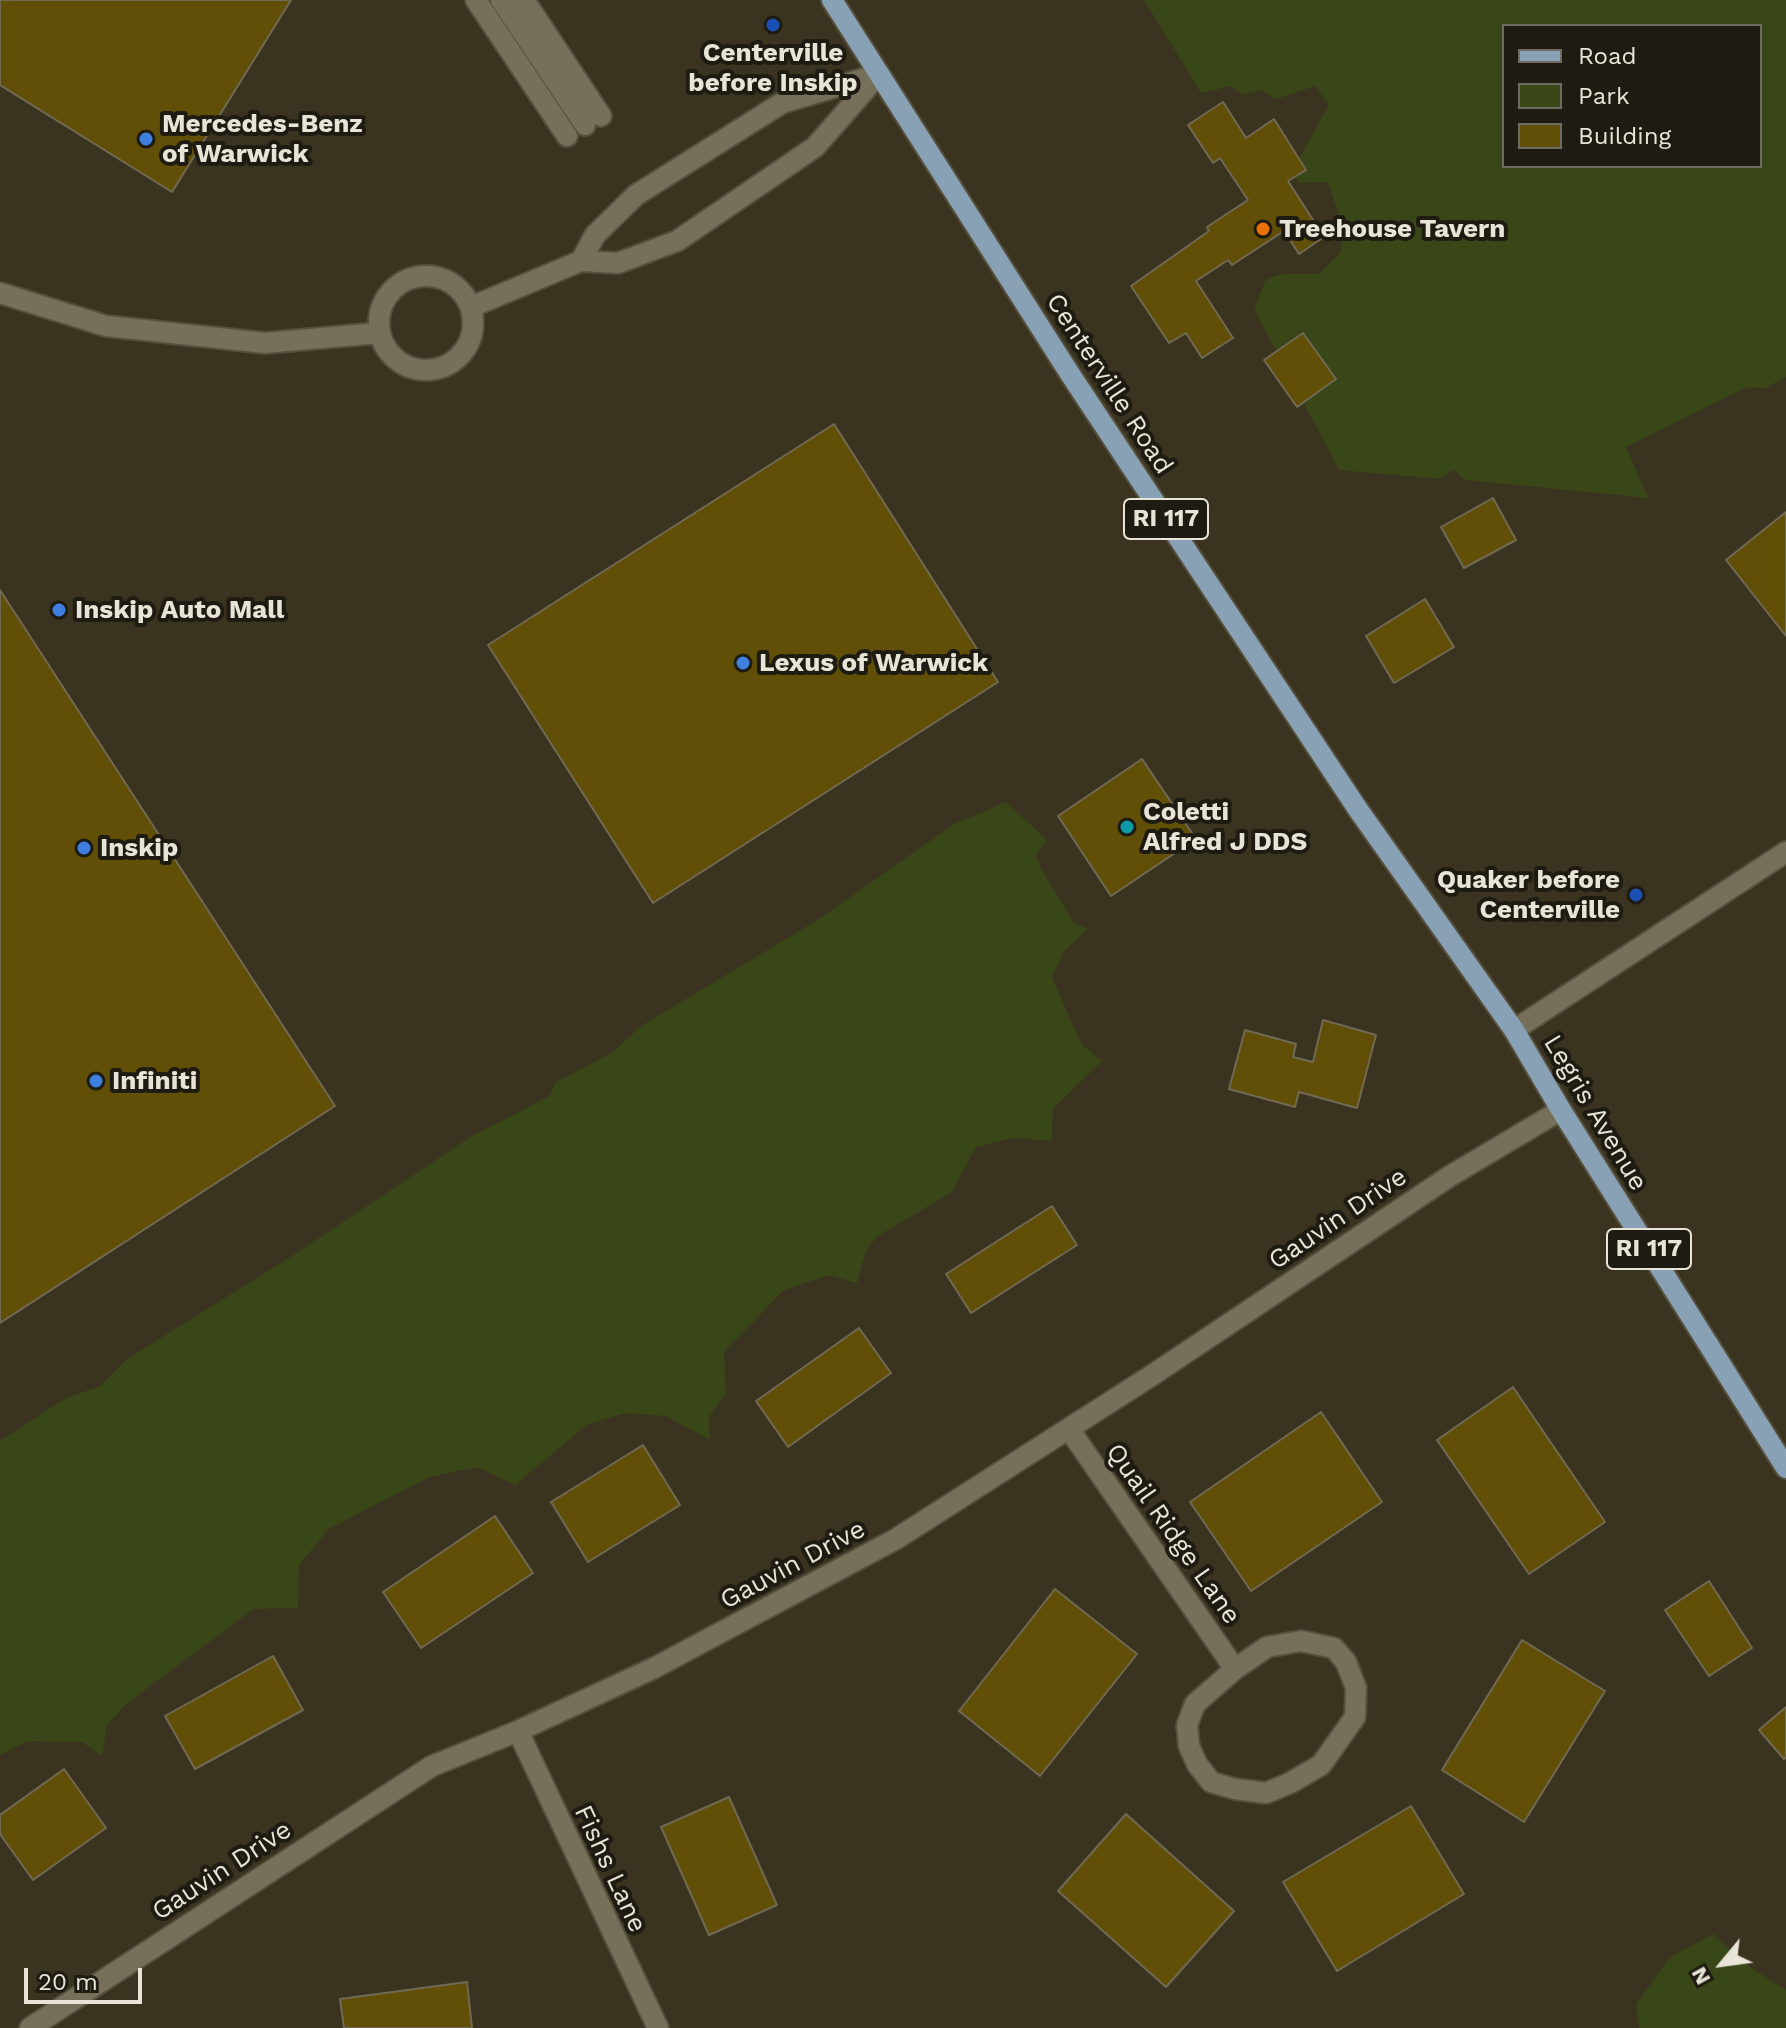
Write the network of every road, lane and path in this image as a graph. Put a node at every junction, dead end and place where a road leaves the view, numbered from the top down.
1 (476, 0) edge
2 (501, 0) edge
3 (524, 0) edge
4 (832, 0) edge
5 (879, 74) junction
6 (585, 126) junction
7 (581, 261) junction
8 (0, 293) edge
9 (471, 307) junction
10 (379, 333) junction
11 (1786, 852) edge
12 (1514, 1030) junction
13 (1561, 1110) junction
14 (1069, 1429) junction
15 (1786, 1468) edge
16 (1235, 1669) junction
17 (518, 1731) junction
18 (30, 2028) edge
19 (658, 2028) edge

1 - 6 street
2 - 6 street
3 - 6 street
4 - 5 main road, Centerville Road / RI 117
5 - 7 street
5 - 7 street
5 - 12 main road, Centerville Road / RI 117
7 - 9 street
8 - 10 street
9 - 10 street
9 - 10 street
11 - 12 street
12 - 13 main road, Legris Avenue / RI 117
13 - 14 street, Gauvin Drive
13 - 15 main road, Legris Avenue / RI 117
14 - 16 street, Quail Ridge Lane
14 - 17 street, Gauvin Drive
16 - 16 street
17 - 18 street, Gauvin Drive
17 - 19 street, Fishs Lane

